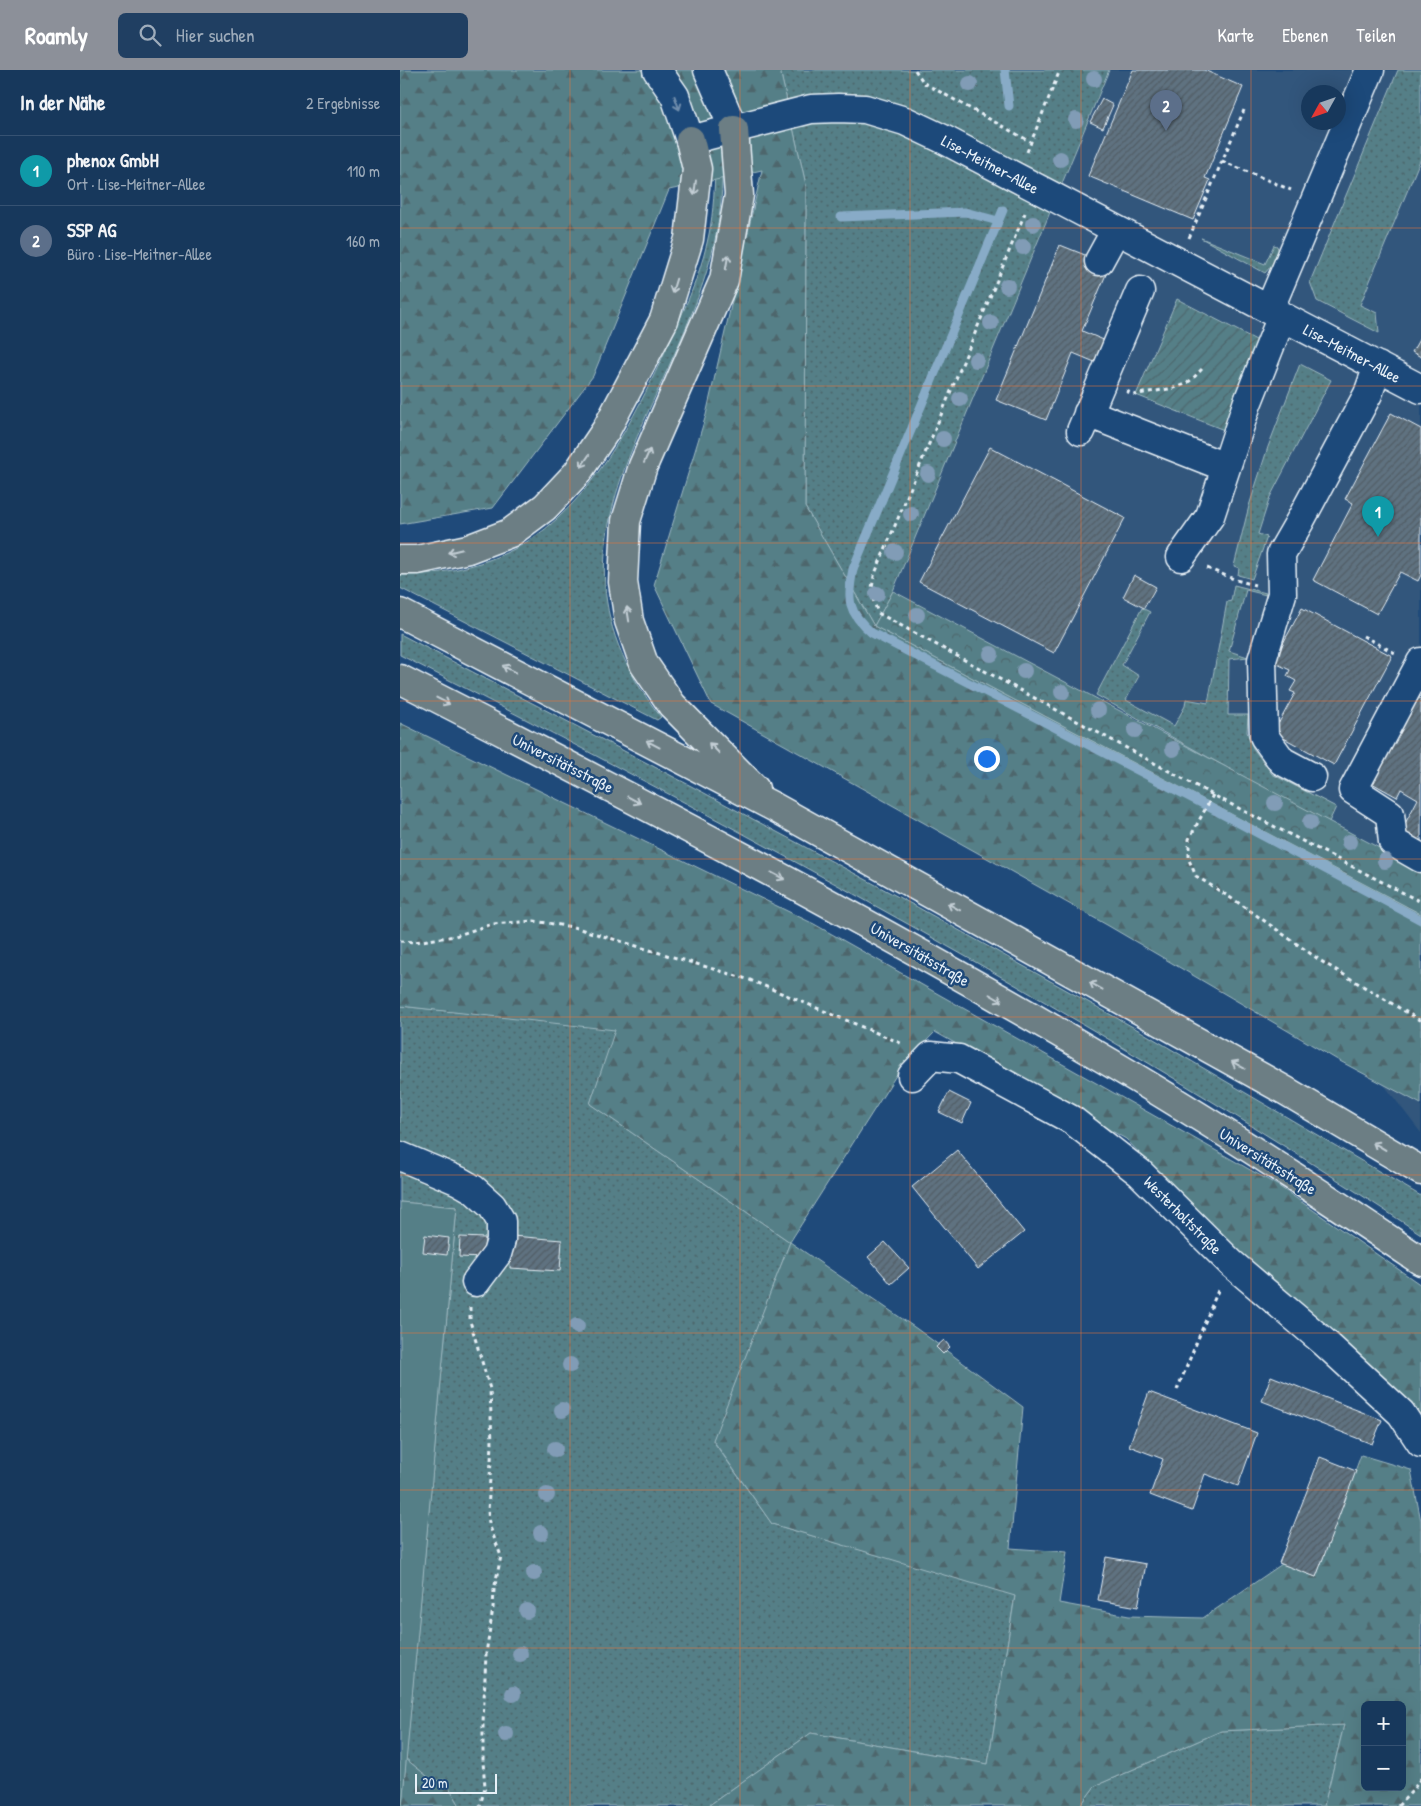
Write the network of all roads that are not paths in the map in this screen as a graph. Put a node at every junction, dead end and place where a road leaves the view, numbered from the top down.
1 (657, 70) edge
2 (708, 70) edge
3 (1370, 70) edge
4 (734, 130) junction
5 (690, 140) junction
6 (1116, 230) junction
7 (1099, 261) dead end
8 (1140, 291) dead end
9 (1276, 313) junction
10 (1378, 366) junction
11 (1421, 390) edge
12 (1225, 467) junction
13 (1181, 558) road end
14 (400, 560) edge
15 (400, 613) edge
16 (1421, 665) edge
17 (400, 679) edge
18 (1312, 777) dead end
19 (774, 807) junction
20 (1421, 858) edge
21 (912, 1076) dead end
22 (400, 1156) edge
23 (1421, 1171) edge
24 (1421, 1261) edge
25 (476, 1282) road end
26 (1421, 1444) edge

1 -> 5 street
2 - 4 street
3 - 9 street, Lise-Meitner-Allee
4 - 5 street, Lise-Meitner-Allee
4 - 6 street, Lise-Meitner-Allee
19 -> 4 highway
5 -> 14 highway
6 - 7 street
6 - 9 street, Lise-Meitner-Allee
8 - 12 street
9 - 10 street, Lise-Meitner-Allee
9 - 12 street, Lise-Meitner-Allee
10 - 11 street, Lise-Meitner-Allee
10 - 18 street
12 - 13 street, Lise-Meitner-Allee
19 -> 15 highway
16 - 20 street
17 -> 24 highway, Universitätsstraße
23 -> 19 highway
21 - 26 street, Westerholtstraße
22 - 25 street

